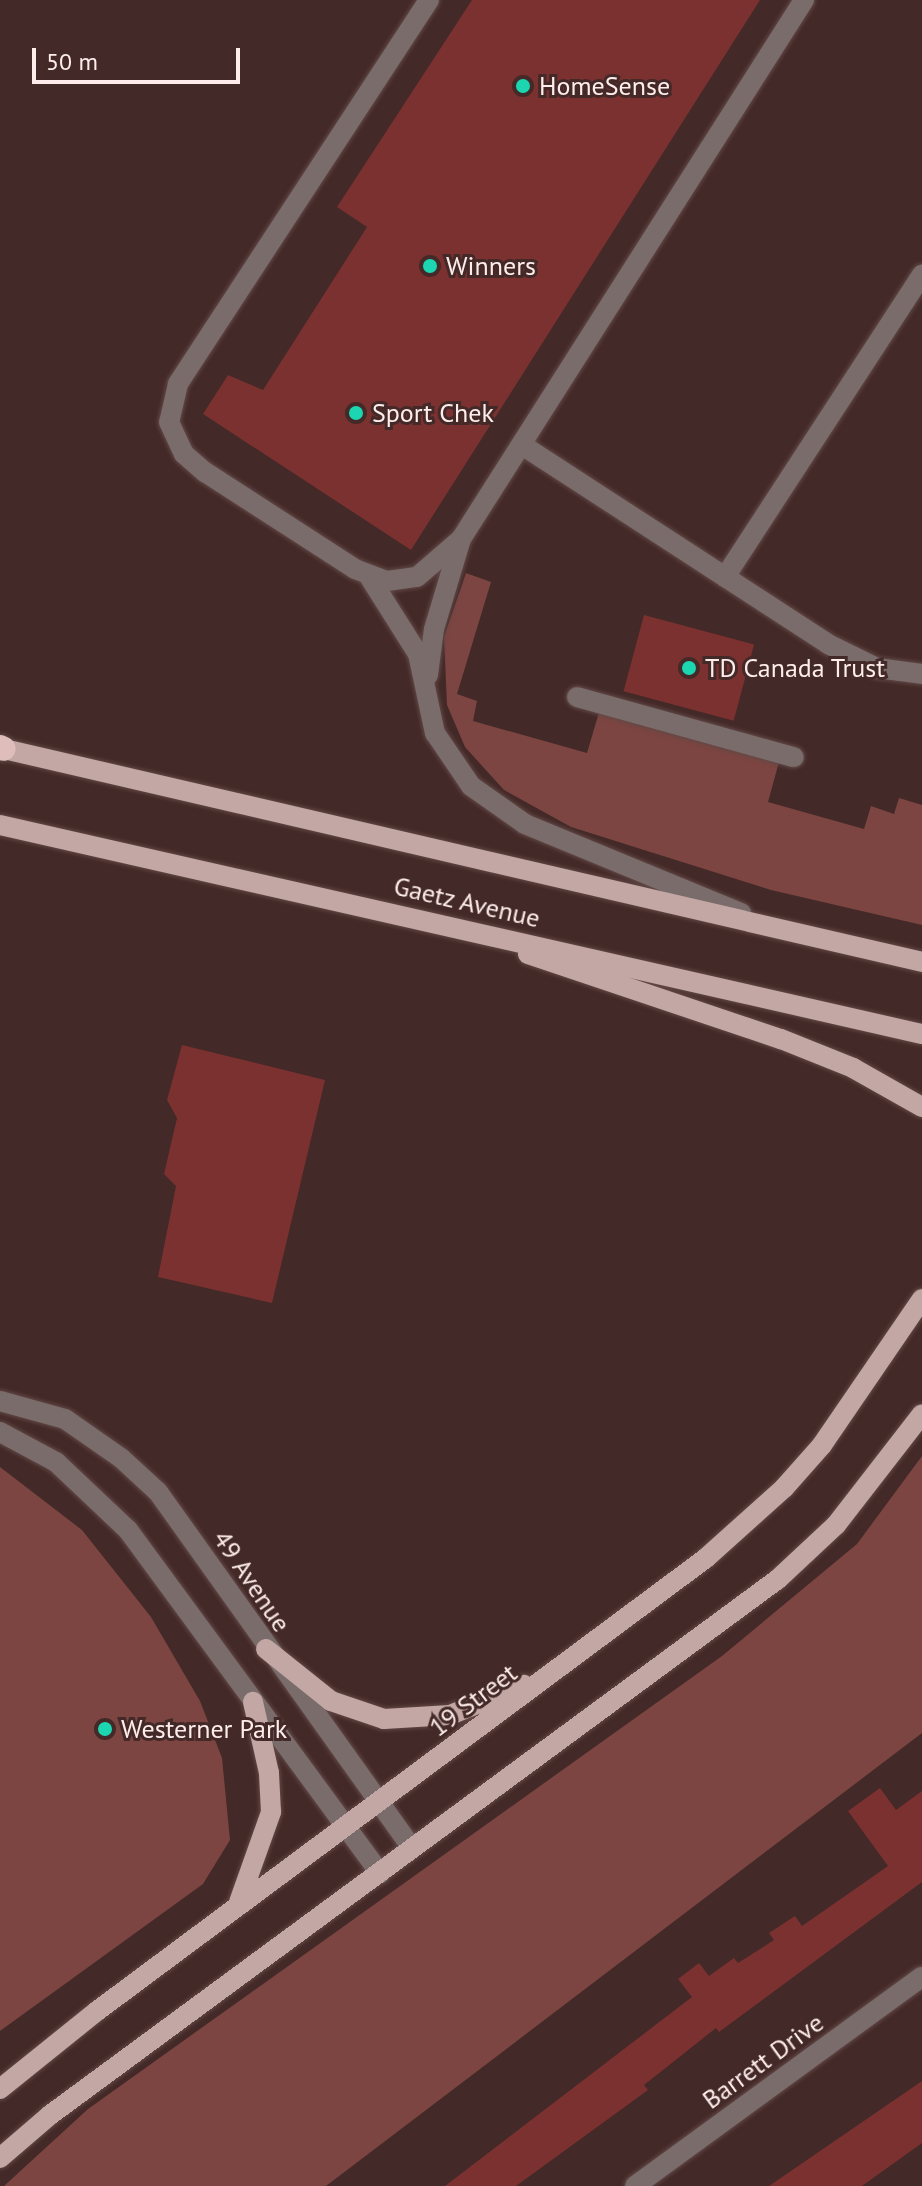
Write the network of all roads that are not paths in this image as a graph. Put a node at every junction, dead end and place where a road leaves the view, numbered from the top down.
1 (429, 0) edge
2 (804, 0) edge
3 (922, 275) edge
4 (522, 445) junction
5 (461, 539) junction
6 (725, 577) junction
7 (370, 578) junction
8 (922, 674) edge
9 (427, 687) junction
10 (577, 697) dead end
11 (2, 748) edge
12 (794, 757) dead end
13 (0, 825) edge
14 (426, 919) junction
15 (790, 932) junction
16 (917, 960) edge
17 (922, 1034) edge
18 (922, 1107) edge
19 (922, 1288) edge
20 (918, 1304) edge
21 (0, 1401) edge
22 (922, 1414) edge
23 (0, 1432) edge
24 (266, 1649) junction
25 (554, 1673) junction
26 (253, 1702) junction
27 (378, 1803) junction
28 (346, 1826) junction
29 (412, 1848) junction
30 (380, 1873) junction
31 (236, 1907) junction
32 (922, 1977) edge
33 (0, 2089) edge
34 (0, 2158) edge
35 (635, 2186) edge

1 - 7 street
2 - 4 street
3 - 6 street
4 - 5 street
4 - 6 street
5 - 7 street
5 - 9 street
6 - 8 street
7 - 9 street
9 - 15 street
10 - 12 street
11 - 15 main road, Gaetz Avenue
13 - 14 main road, Gaetz Avenue
14 - 17 main road, Gaetz Avenue
14 - 18 main road
15 - 16 main road, Gaetz Avenue
19 - 20 main road, 19 Street
20 - 25 main road, 19 Street
21 - 24 street, 49 Avenue
22 - 29 main road
23 - 26 street
24 - 25 main road
24 - 27 street, 49 Avenue
25 - 27 main road, 19 Street
26 - 28 street
26 - 31 main road
27 - 28 main road, 19 Street
27 - 29 street, 49 Avenue
28 - 30 street
28 - 31 main road, 19 Street
29 - 30 main road
30 - 34 main road
31 - 33 main road, 19 Street
32 - 35 street, Barrett Drive

